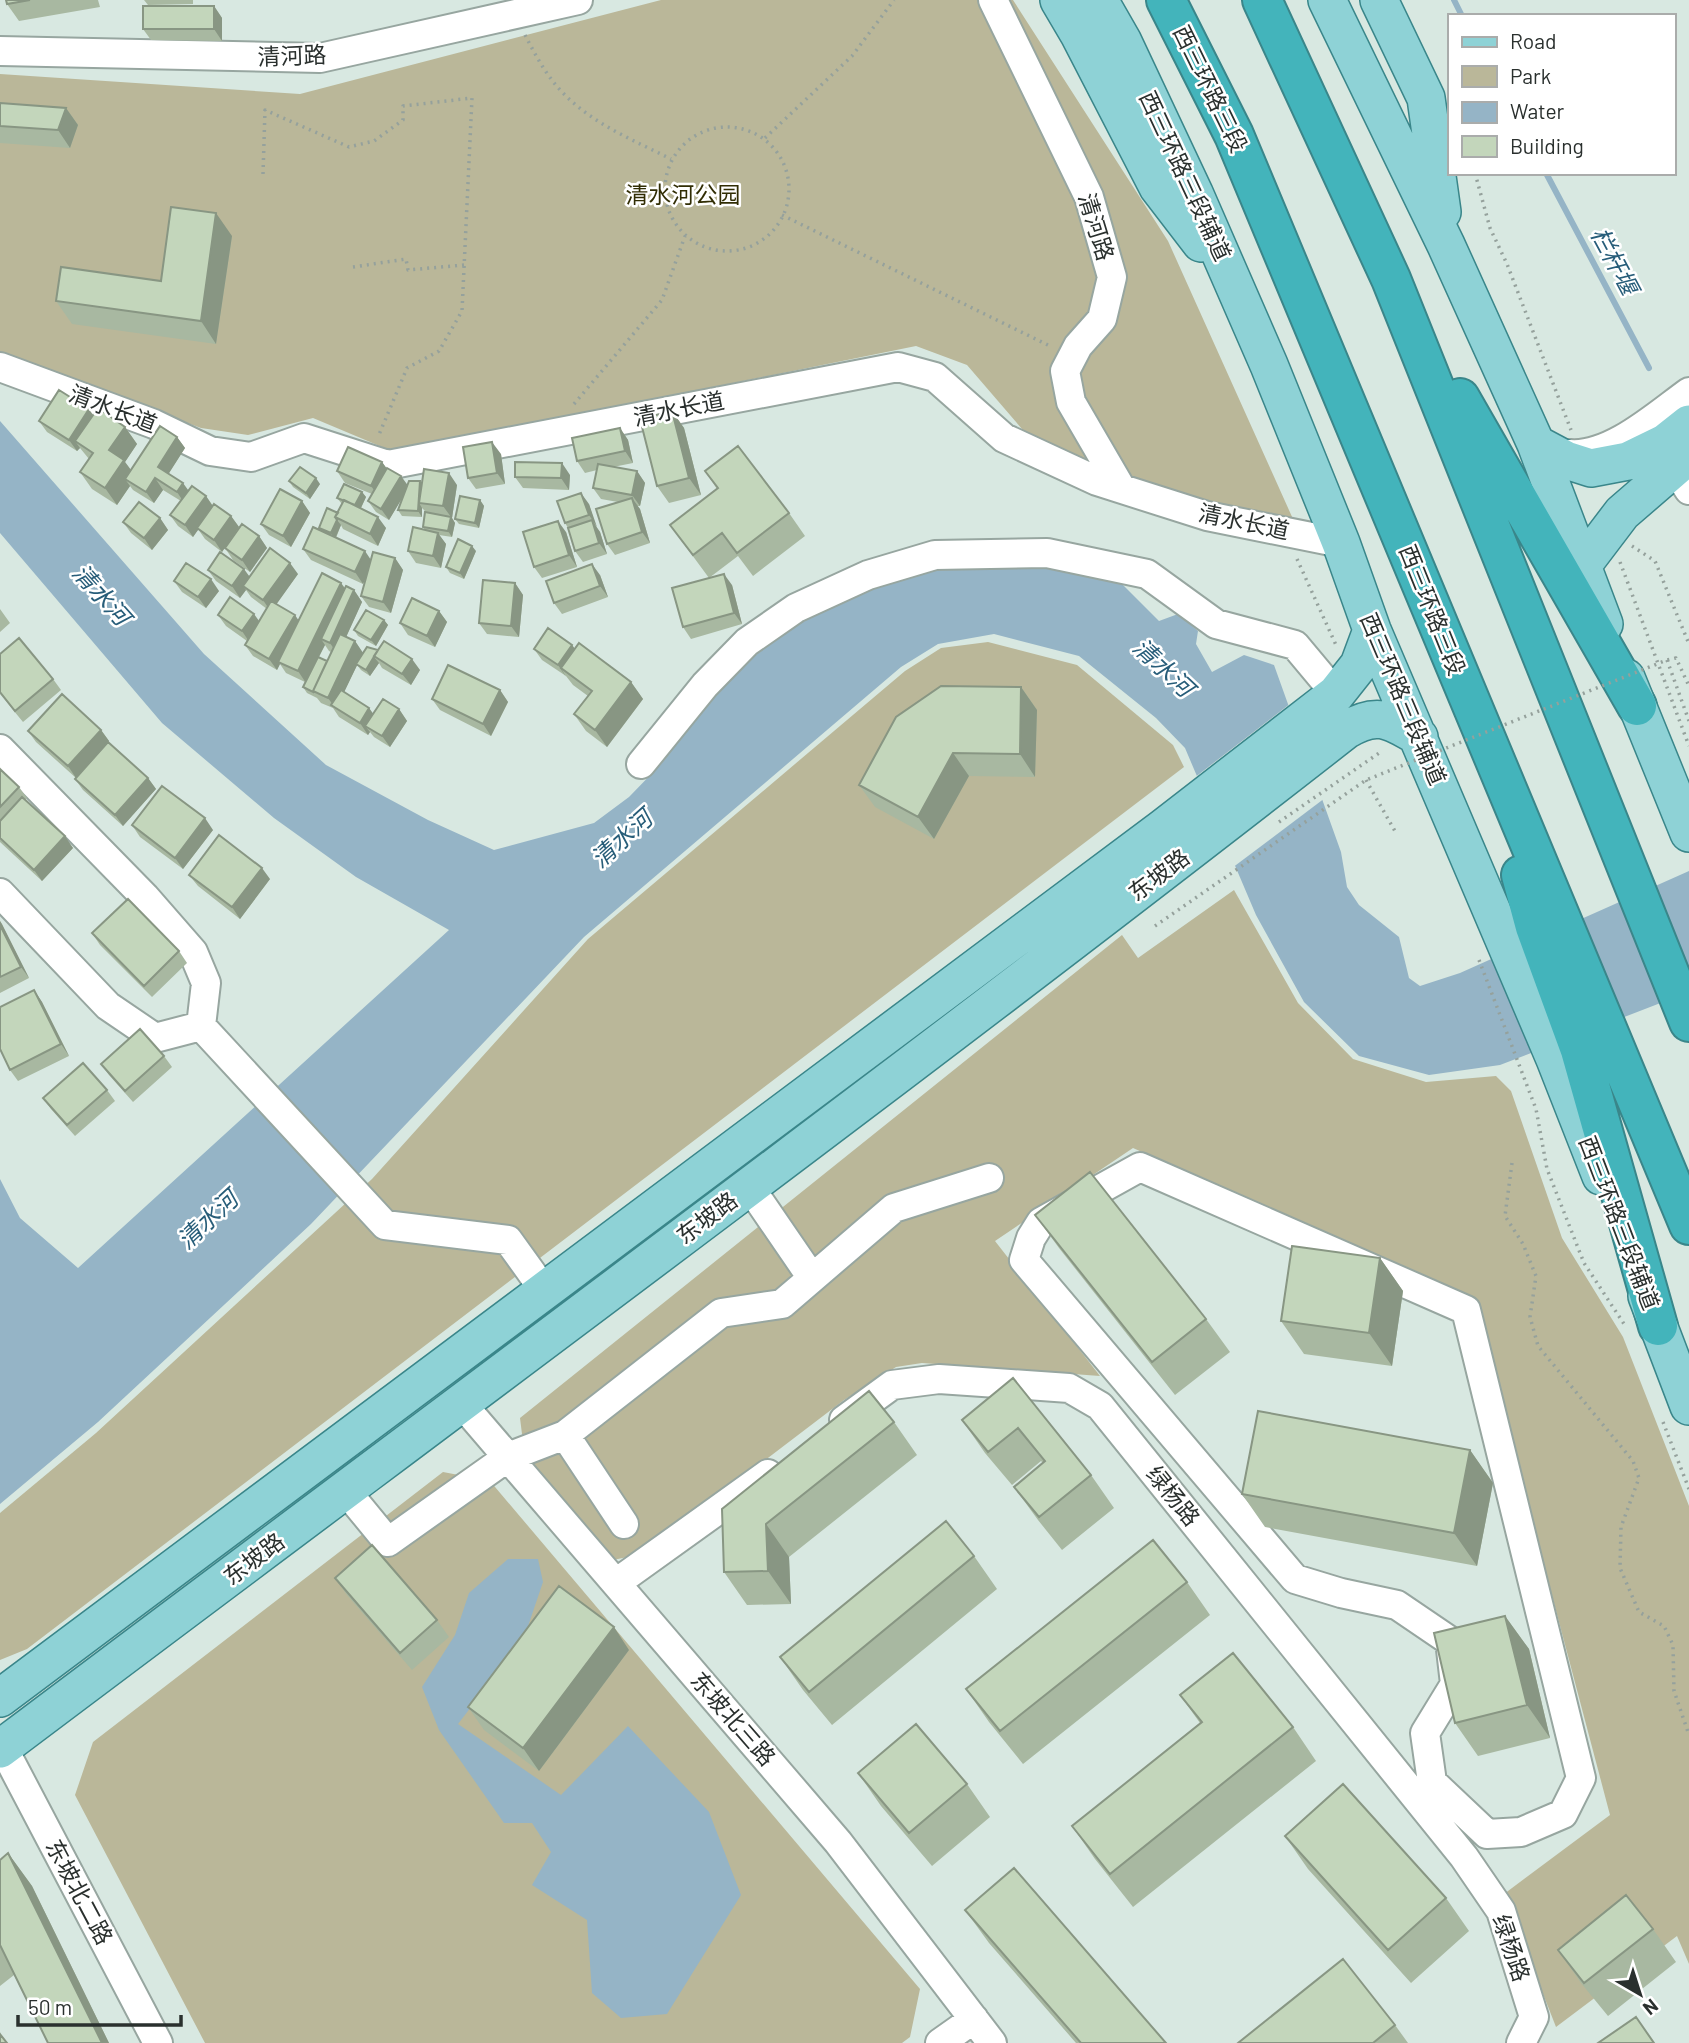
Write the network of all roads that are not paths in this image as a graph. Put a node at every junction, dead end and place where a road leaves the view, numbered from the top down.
1 (578, 0) edge
2 (993, 0) edge
3 (1059, 0) edge
4 (1099, 0) edge
5 (1166, 0) edge
6 (1262, 0) edge
7 (1327, 0) edge
8 (1379, 0) edge
9 (513, 7) edge
10 (0, 51) edge
11 (1446, 245) junction
12 (1391, 279) junction
13 (1237, 291) junction
14 (0, 367) edge
15 (1689, 392) edge
16 (1689, 424) edge
17 (1545, 449) junction
18 (1684, 468) edge
19 (1121, 488) junction
20 (1341, 543) junction
21 (1581, 567) junction
22 (1372, 630) junction
23 (1335, 692) junction
24 (1637, 706) junction
25 (1389, 742) junction
26 (0, 749) edge
27 (641, 764) dead end
28 (1689, 833) edge
29 (1173, 842) junction
30 (0, 893) edge
31 (1519, 933) junction
32 (1686, 1014) edge
33 (201, 1026) junction
34 (1581, 1048) junction
35 (989, 1178) dead end
36 (748, 1186) junction
37 (1689, 1225) edge
38 (812, 1278) junction
39 (544, 1290) junction
40 (1643, 1329) joint
41 (462, 1404) junction
42 (1675, 1411) edge
43 (826, 1433) edge
44 (565, 1435) junction
45 (508, 1457) junction
46 (793, 1457) edge
47 (346, 1491) junction
48 (624, 1524) dead end
49 (617, 1583) junction
50 (0, 1698) edge
51 (1, 1746) edge
52 (1487, 1834) junction
53 (1464, 1857) junction
54 (974, 2019) junction
55 (158, 2043) edge
56 (940, 2043) edge
57 (992, 2043) edge
58 (1521, 2043) edge

1 - 9 street, 清河路
2 - 19 street, 清河路
3 - 13 main road
4 - 13 main road, 西三环路三段辅道
5 - 31 highway, 西三环路三段
6 - 12 highway
7 - 11 main road
8 - 11 main road
9 - 10 street, 清河路
11 - 17 main road
12 - 24 highway
12 - 32 highway
13 - 20 main road, 西三环路三段辅道
14 - 19 street, 清水长道
15 - 17 street
16 - 17 main road
17 - 21 main road
18 - 21 main road
19 - 20 street, 清水长道
20 - 22 main road, 西三环路三段辅道
21 - 24 main road
22 - 23 main road, 东坡路
22 - 25 main road, 西三环路三段辅道
23 - 25 main road
23 - 27 street
23 - 29 main road, 东坡路
24 - 28 main road
25 - 29 main road, 东坡路
25 - 31 main road, 西三环路三段辅道
26 - 33 street
29 - 36 main road, 东坡路
29 - 39 main road, 东坡路
30 - 33 street
31 - 34 highway, 西三环路三段
31 - 34 main road, 西三环路三段辅道
33 - 39 street
34 - 37 highway, 西三环路三段
34 - 40 highway
35 - 38 street
36 - 38 street
36 - 41 main road, 东坡路
38 - 44 street
39 - 50 main road, 东坡路
40 - 42 main road, 西三环路三段辅道
41 - 45 street, 东坡北三路
41 - 47 main road, 东坡路
43 - 53 street, 绿杨路
44 - 45 street
44 - 48 street
45 - 47 street
45 - 49 street, 东坡北三路
46 - 49 street
47 - 51 main road, 东坡路
49 - 54 street, 东坡北三路
51 - 55 street, 东坡北二路
52 - 52 street
52 - 53 street
53 - 58 street, 绿杨路
54 - 56 street
54 - 57 street, 东坡北三路

